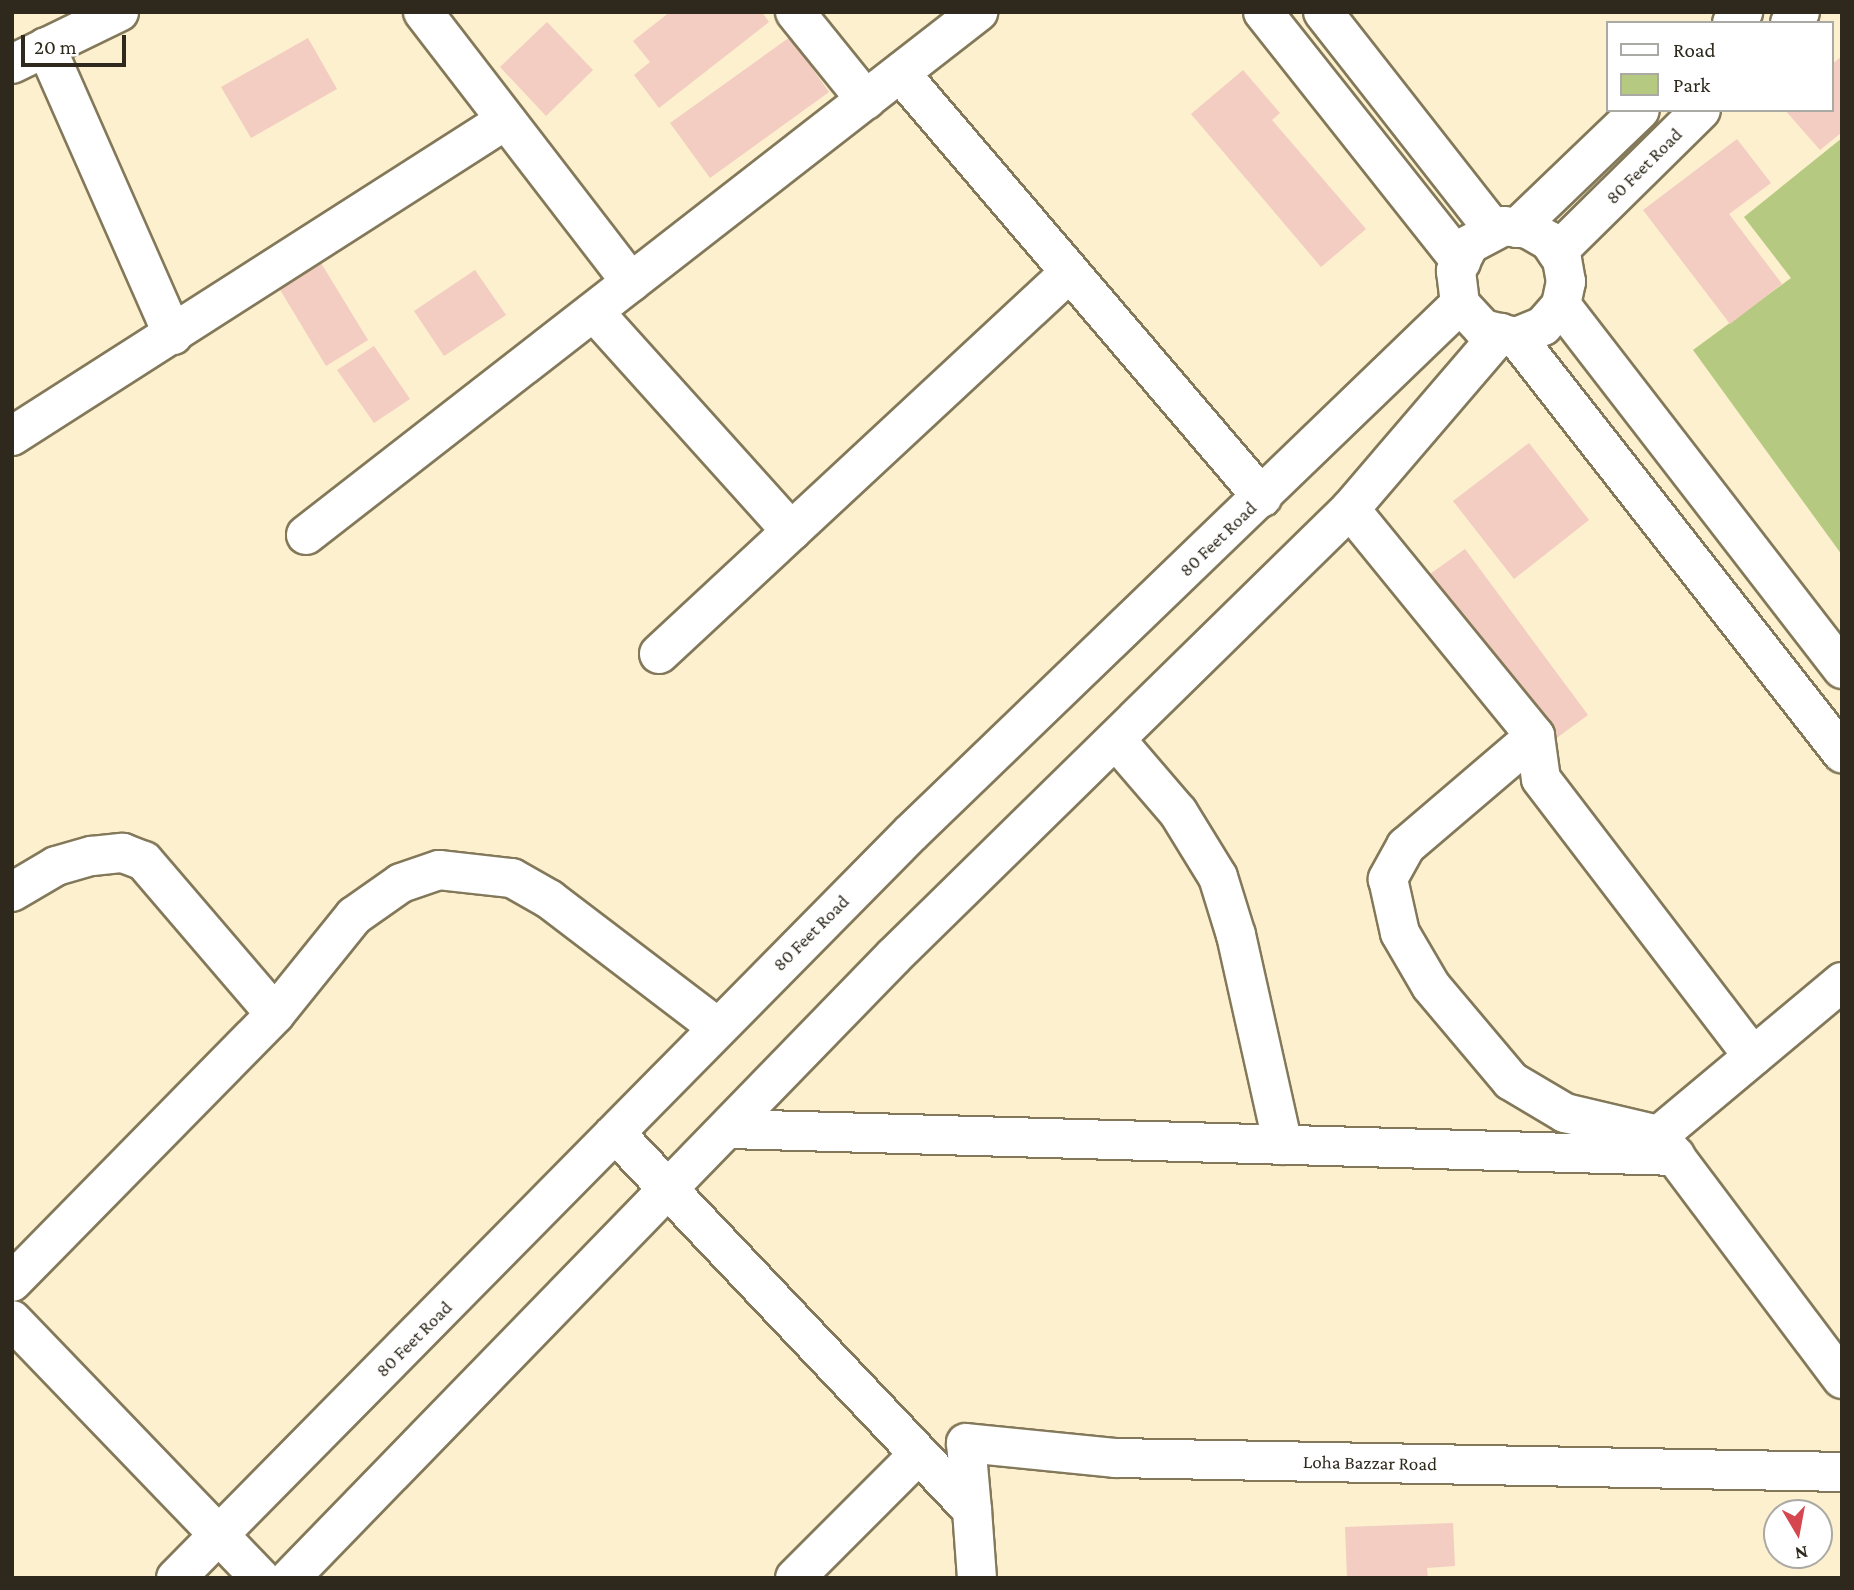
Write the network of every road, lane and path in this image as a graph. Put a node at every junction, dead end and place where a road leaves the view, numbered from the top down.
1 (119, 12) edge
2 (423, 12) edge
3 (795, 12) edge
4 (978, 12) edge
5 (1263, 12) edge
6 (1323, 12) edge
7 (46, 47) junction
8 (12, 64) edge
9 (900, 74) junction
10 (866, 100) junction
11 (1638, 112) edge
12 (1699, 112) edge
13 (506, 120) junction
14 (1505, 228) junction
15 (1557, 252) junction
16 (1461, 262) junction
17 (1068, 274) junction
18 (631, 282) junction
19 (1460, 304) junction
20 (1561, 305) junction
21 (594, 312) junction
22 (173, 335) junction
23 (1508, 335) junction
24 (12, 436) edge
25 (1262, 497) junction
26 (1350, 509) junction
27 (791, 531) junction
28 (306, 535) dead end
29 (659, 654) dead end
30 (1842, 669) edge
31 (1535, 736) junction
32 (1116, 740) junction
33 (1842, 753) edge
34 (12, 892) edge
35 (1842, 982) edge
36 (275, 1014) junction
37 (717, 1027) junction
38 (1753, 1056) junction
39 (729, 1129) junction
40 (615, 1133) junction
41 (1283, 1145) junction
42 (1667, 1146) junction
43 (668, 1193) junction
44 (12, 1282) edge
45 (12, 1320) edge
46 (1842, 1378) edge
47 (919, 1454) junction
48 (1842, 1472) edge
49 (972, 1510) junction
50 (220, 1533) junction
51 (176, 1578) edge
52 (260, 1578) edge
53 (290, 1578) edge
54 (795, 1578) edge
55 (977, 1578) edge

1 - 7 street
2 - 13 street
3 - 10 street
4 - 9 street
5 - 16 street
6 - 14 street
7 - 8 street
7 - 22 street
9 - 10 street
9 - 17 street
10 - 18 street
11 - 14 street
12 - 15 street, 80 Feet Road
13 - 18 street
13 - 22 street
14 - 15 street
14 - 16 street
15 - 20 street
16 - 19 street
17 - 25 street
17 - 27 street
18 - 21 street
19 - 23 street
19 - 25 street, 80 Feet Road
20 - 23 street
20 - 30 street
21 - 27 street
21 - 28 street
22 - 24 street
23 - 26 street
23 - 33 street
25 - 37 street, 80 Feet Road
26 - 31 street
26 - 32 street
27 - 29 street
31 - 38 street
31 - 42 street
32 - 39 street
32 - 41 street
34 - 36 street
35 - 38 street
36 - 37 street
36 - 44 street
37 - 40 street, 80 Feet Road
38 - 42 street
39 - 41 street
39 - 43 street
40 - 43 street
40 - 50 street, 80 Feet Road
41 - 42 street
42 - 46 street
43 - 47 street
43 - 53 street
45 - 50 street
47 - 49 street
47 - 54 street
48 - 49 street, Loha Bazzar Road
49 - 55 street
50 - 51 street, 80 Feet Road
50 - 52 street

